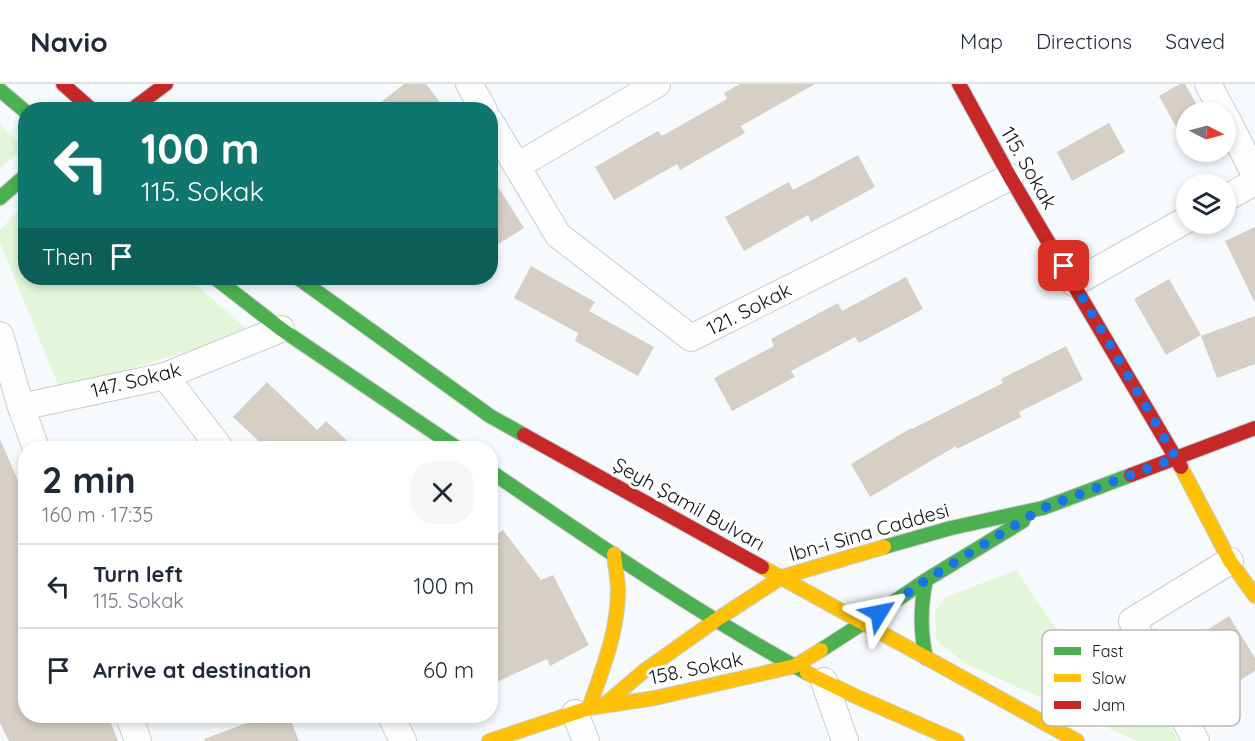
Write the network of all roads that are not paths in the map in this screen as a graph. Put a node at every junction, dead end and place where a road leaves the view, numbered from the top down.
1 (63, 84) edge
2 (166, 84) edge
3 (469, 84) edge
4 (657, 84) edge
5 (959, 84) edge
6 (1208, 84) edge
7 (0, 90) edge
8 (83, 102) edge
9 (142, 102) edge
10 (479, 102) edge
11 (1218, 102) edge
12 (18, 105) edge
13 (498, 134) edge
14 (1236, 137) edge
15 (517, 166) junction
16 (1255, 175) edge
17 (1010, 177) junction
18 (18, 182) edge
19 (1255, 182) edge
20 (1236, 192) edge
21 (0, 198) edge
22 (1176, 226) edge
23 (1074, 284) junction
24 (224, 285) edge
25 (308, 285) edge
26 (281, 329) junction
27 (0, 334) edge
28 (165, 376) junction
29 (21, 407) junction
30 (1255, 428) edge
31 (33, 441) edge
32 (215, 441) edge
33 (447, 441) edge
34 (1176, 458) junction
35 (498, 476) edge
36 (1043, 508) junction
37 (614, 555) junction
38 (1230, 561) junction
39 (782, 578) junction
40 (926, 580) junction
41 (1255, 596) edge
42 (716, 620) junction
43 (863, 624) junction
44 (1137, 630) edge
45 (926, 658) junction
46 (795, 666) junction
47 (824, 681) junction
48 (604, 705) junction
49 (582, 711) junction
50 (1042, 722) edge
51 (132, 723) edge
52 (394, 723) edge
53 (1050, 726) edge
54 (1188, 726) edge
55 (138, 741) edge
56 (403, 741) edge
57 (489, 741) edge
58 (586, 741) edge
59 (845, 741) edge
60 (957, 741) edge
61 (1077, 741) edge
62 (1196, 741) edge

1 - 8 main road
2 - 9 main road
3 - 10 street
4 - 15 street
5 - 17 main road, 115. Sokak
6 - 11 street
7 - 12 main road
13 - 15 street, 121. Sokak
14 - 16 street
15 - 17 street, 121. Sokak
17 - 23 main road, 115. Sokak
18 - 21 main road
19 - 20 street
22 - 23 street
23 - 34 main road, 115. Sokak
24 - 26 main road
25 - 39 main road, Şeyh Şamil Bulvarı
26 - 28 street, 147. Sokak
26 - 33 main road
27 - 29 street
28 - 29 street, 147. Sokak
28 - 32 street
29 - 31 street
30 - 34 main road, Ibn-i Sina Caddesi
34 - 36 main road, Ibn-i Sina Caddesi
34 - 38 main road, 115. Sokak
35 - 37 main road
36 - 39 main road, Ibn-i Sina Caddesi
36 - 40 main road, Ibn-i Sina Caddesi
37 - 42 main road
37 - 49 main road
38 - 41 main road, 115. Sokak
38 - 44 street
39 - 42 main road, Ibn-i Sina Caddesi
39 - 43 main road, Şeyh Şamil Bulvarı
40 - 43 main road, Ibn-i Sina Caddesi
40 - 45 main road
42 - 46 main road
42 - 48 main road, 158. Sokak
43 - 45 main road, Şeyh Şamil Bulvarı
43 - 46 main road, Ibn-i Sina Caddesi
45 - 50 main road, Şeyh Şamil Bulvarı
46 - 47 main road
46 - 48 main road, 158. Sokak
47 - 59 street
47 - 60 main road
48 - 49 main road, 158. Sokak
49 - 57 main road, 158. Sokak
49 - 58 street
51 - 55 street
52 - 56 street
53 - 61 main road, Şeyh Şamil Bulvarı
54 - 62 street

